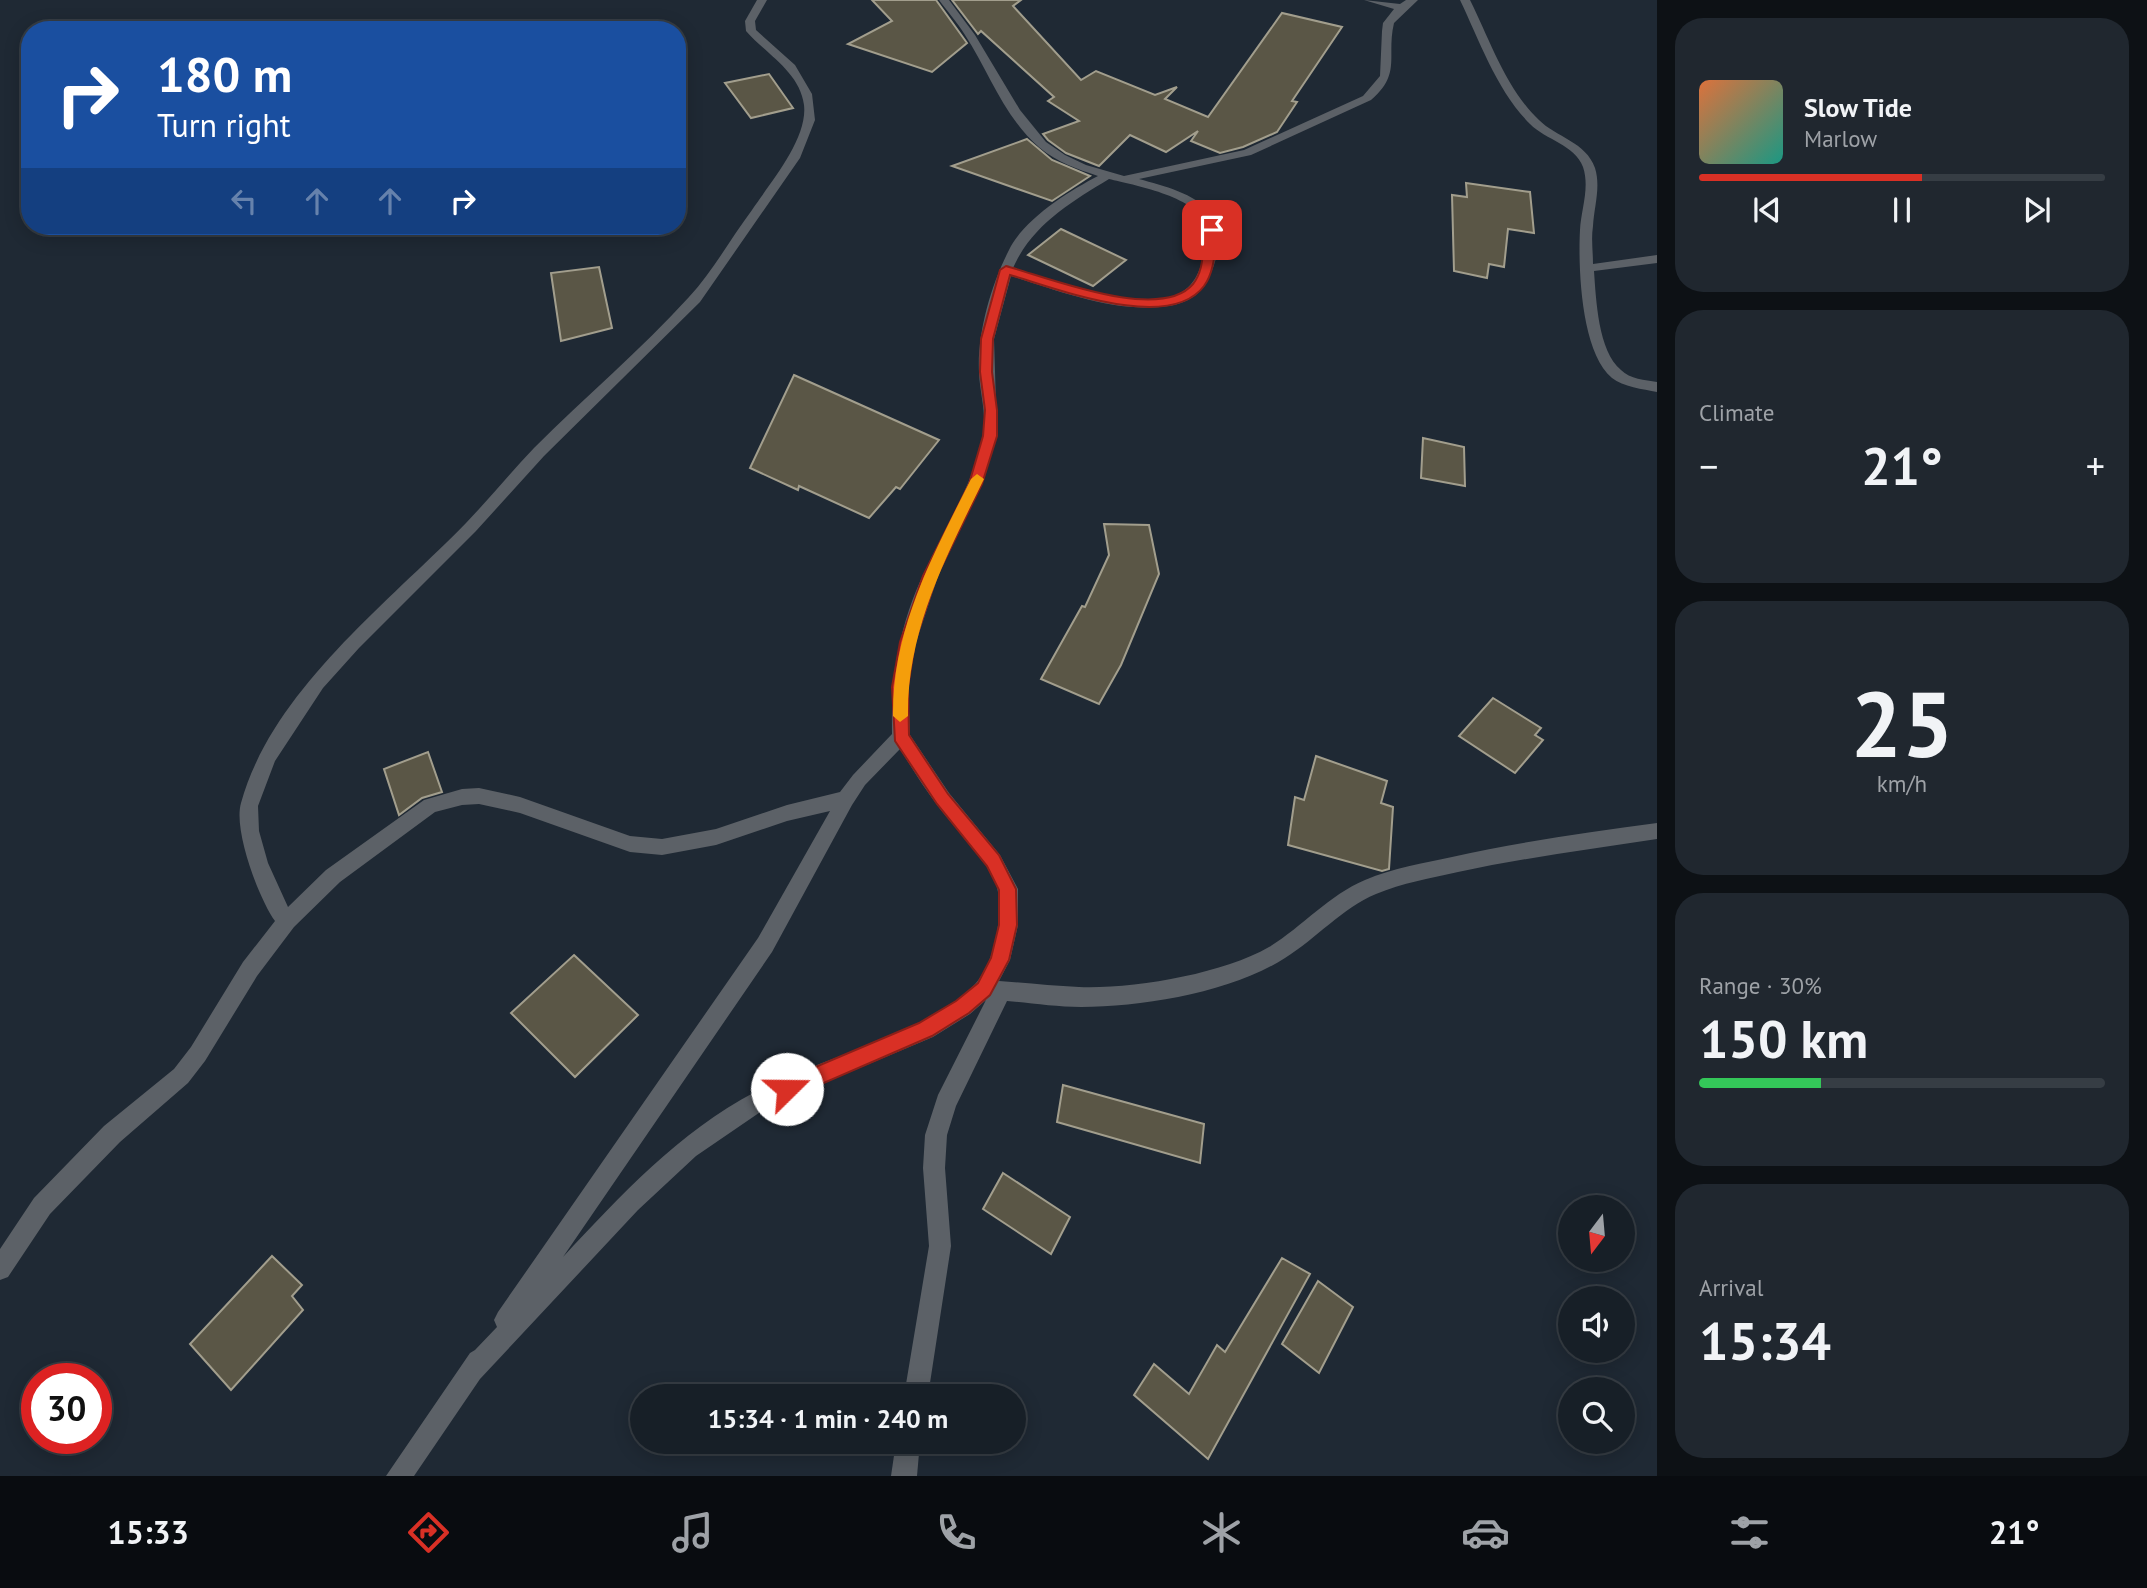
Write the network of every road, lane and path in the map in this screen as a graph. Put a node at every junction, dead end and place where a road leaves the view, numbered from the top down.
1 (762, 0) edge
2 (944, 0) edge
3 (1369, 0) edge
4 (1413, 0) edge
5 (1465, 0) edge
6 (1400, 7) junction
7 (1113, 178) junction
8 (1657, 259) edge
9 (1589, 268) junction
10 (1006, 270) junction
11 (1657, 387) edge
12 (901, 736) junction
13 (846, 799) junction
14 (1657, 831) edge
15 (287, 921) junction
16 (992, 990) junction
17 (0, 1269) edge
18 (472, 1370) junction
19 (918, 1384) edge
20 (907, 1454) edge
21 (399, 1476) edge
22 (904, 1476) edge

1 - 15 street
2 - 7 street
3 - 6 street
4 - 6 street
5 - 9 street
6 - 7 street
7 - 10 street
7 - 10 street
8 - 9 street
9 - 11 street
10 - 12 street
12 - 13 street
12 - 16 street
13 - 15 street
13 - 18 street
14 - 16 street
15 - 17 street
16 - 18 street
16 - 19 street
18 - 21 street
20 - 22 street

